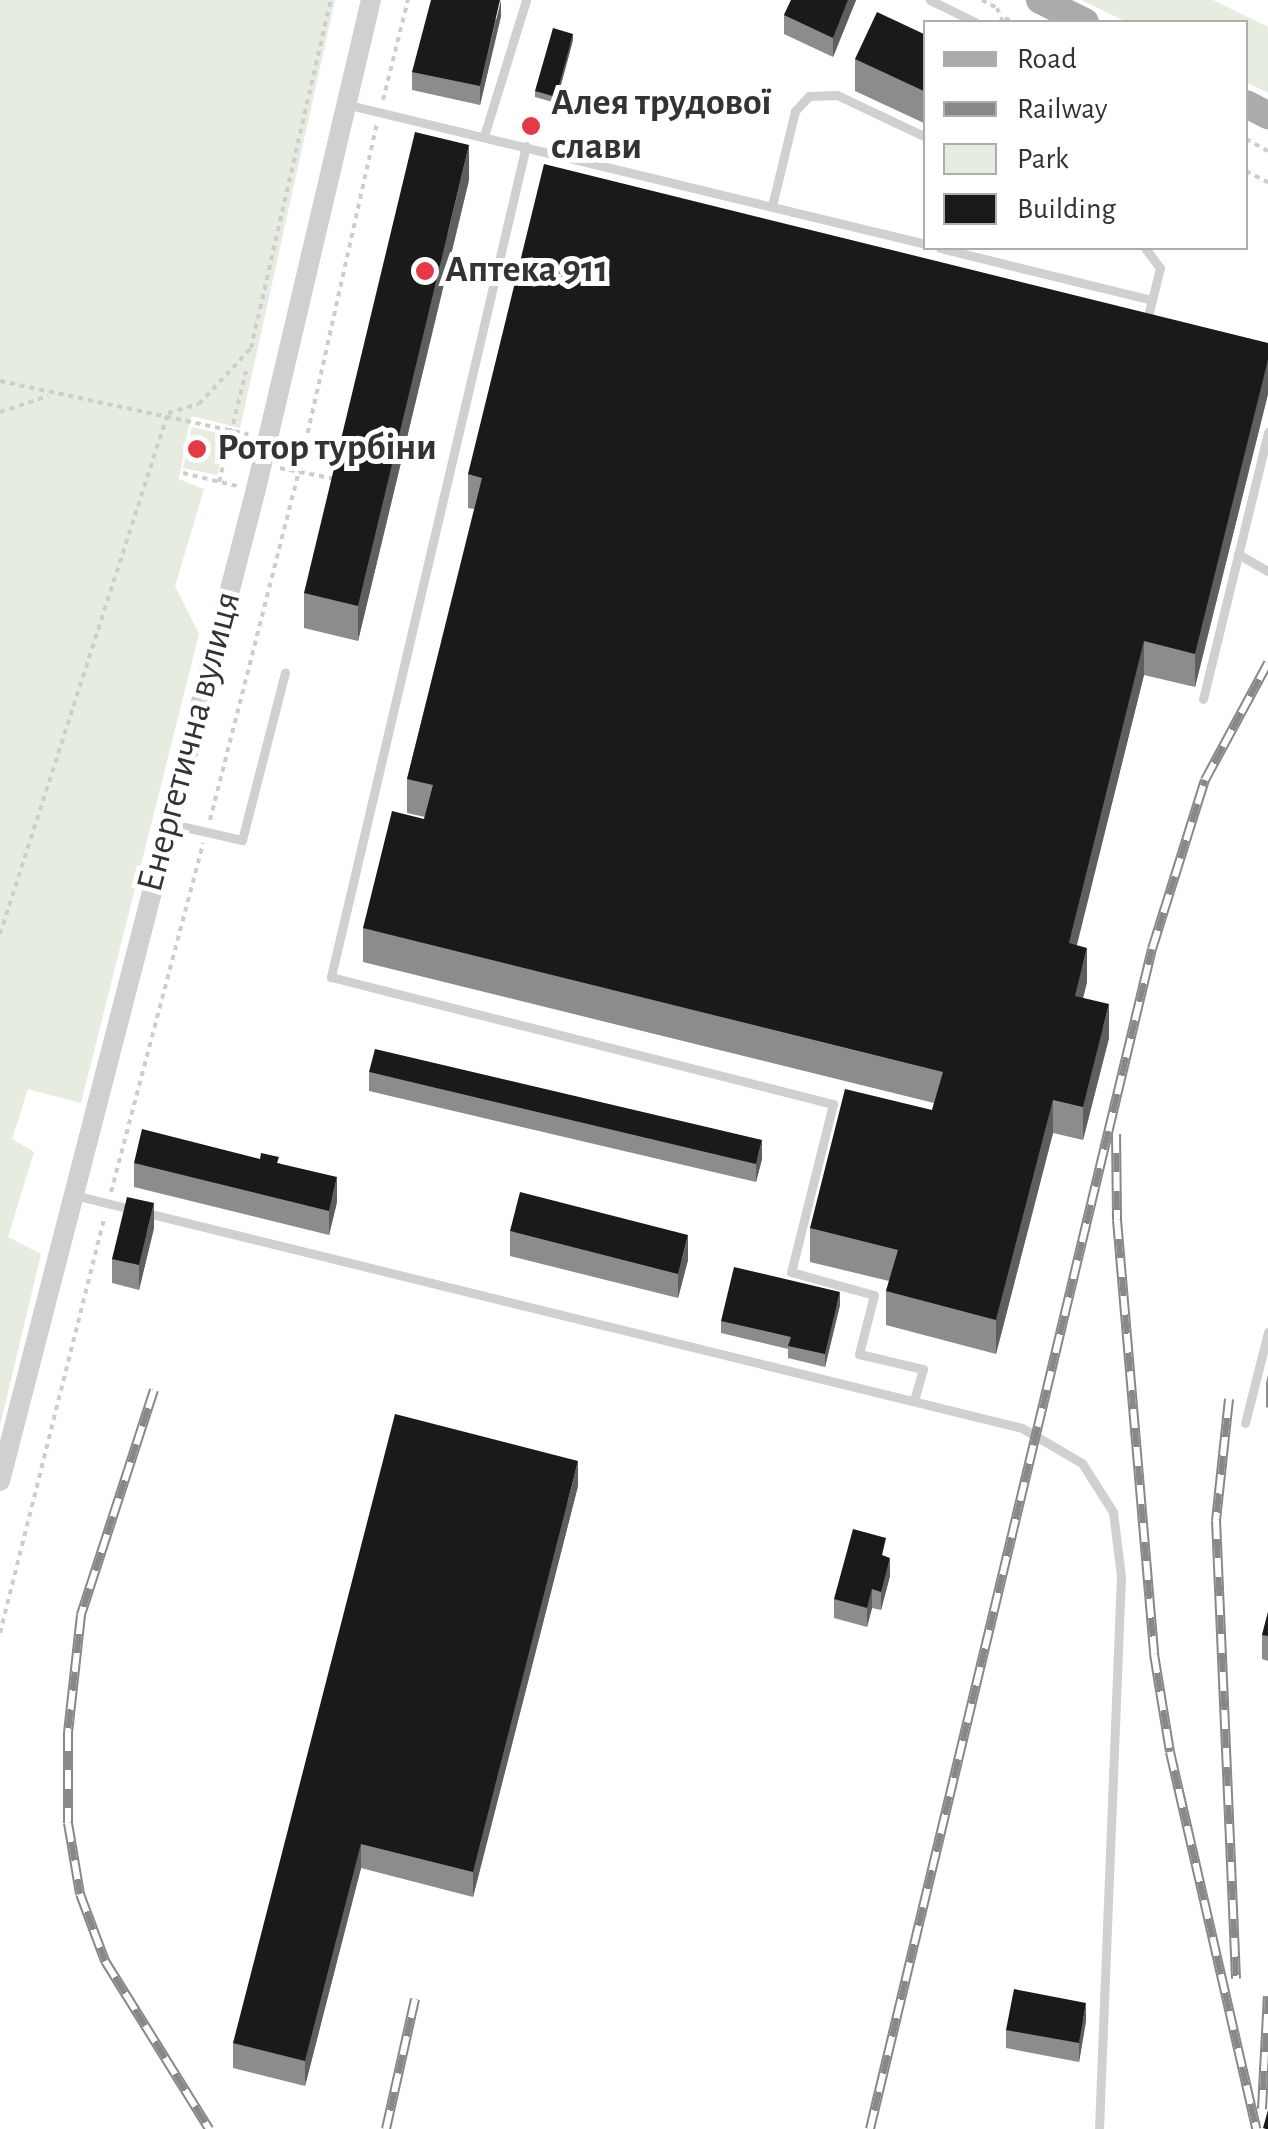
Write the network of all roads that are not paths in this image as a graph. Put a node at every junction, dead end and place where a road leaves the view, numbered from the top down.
1 (371, 0) edge
2 (526, 0) edge
3 (930, 0) edge
4 (1040, 0) edge
5 (971, 20) edge
6 (1081, 20) edge
7 (344, 104) junction
8 (484, 136) junction
9 (923, 136) edge
10 (526, 146) junction
11 (772, 206) junction
12 (923, 243) edge
13 (962, 250) edge
14 (1146, 250) edge
15 (1152, 300) junction
16 (1162, 334) edge
17 (1268, 432) edge
18 (1238, 554) junction
19 (1268, 571) edge
20 (285, 672) dead end
21 (1203, 699) dead end
22 (169, 824) junction
23 (74, 1195) junction
24 (1268, 1332) edge
25 (914, 1401) junction
26 (1245, 1424) dead end
27 (0, 1481) edge
28 (1099, 2129) edge

1 - 7 street, Енергетична вулиця
2 - 8 lane
3 - 5 lane
4 - 6 main road
7 - 8 lane
7 - 22 street, Енергетична вулиця
8 - 10 lane
9 - 11 lane
10 - 11 lane
10 - 25 lane
11 - 12 lane
13 - 15 lane
14 - 15 lane
15 - 16 lane
17 - 18 lane
18 - 19 lane
18 - 21 lane
20 - 22 lane
22 - 23 street, Енергетична вулиця
23 - 25 lane
23 - 27 street, Енергетична вулиця
24 - 26 lane
25 - 28 lane

